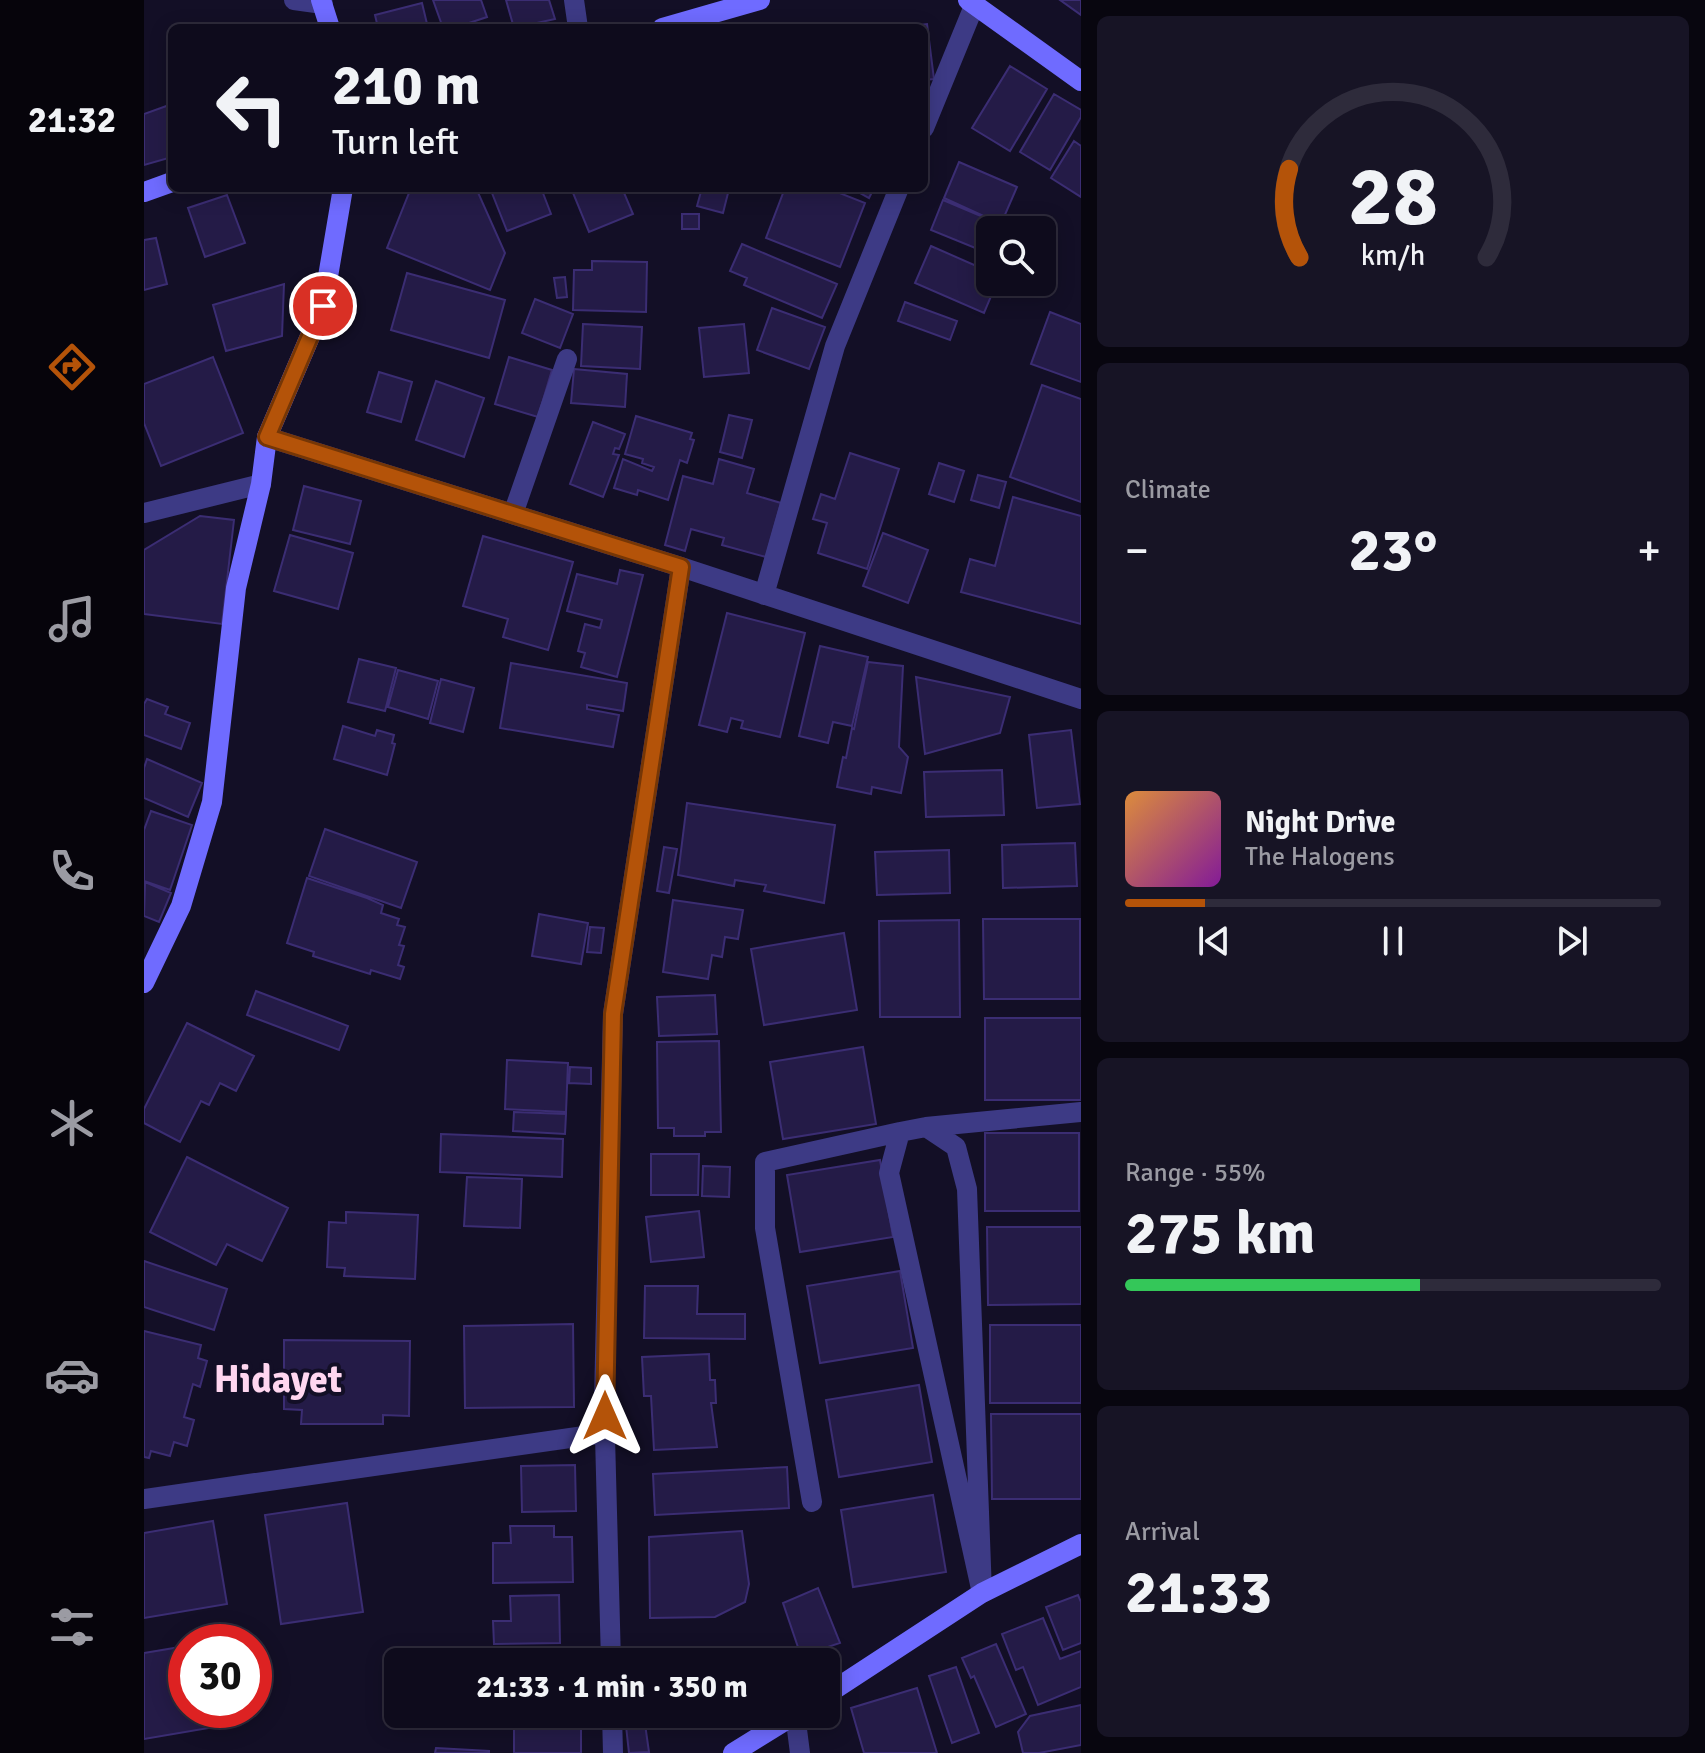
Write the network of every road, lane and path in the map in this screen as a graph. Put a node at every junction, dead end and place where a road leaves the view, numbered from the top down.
1 (294, 0) edge
2 (574, 0) edge
3 (760, 0) edge
4 (322, 2) edge
5 (971, 3) edge
6 (329, 24) edge
7 (577, 24) edge
8 (676, 24) edge
9 (1081, 81) edge
10 (928, 117) edge
11 (168, 183) edge
12 (144, 192) edge
13 (342, 192) edge
14 (897, 192) edge
15 (567, 359) dead end
16 (267, 437) junction
17 (261, 484) junction
18 (144, 513) edge
19 (513, 514) junction
20 (681, 567) junction
21 (764, 595) junction
22 (1081, 699) edge
23 (144, 983) edge
24 (1081, 1112) edge
25 (926, 1127) junction
26 (900, 1132) junction
27 (605, 1433) junction
28 (144, 1499) edge
29 (812, 1502) dead end
30 (1081, 1544) edge
31 (982, 1593) junction
32 (611, 1648) edge
33 (840, 1686) edge
34 (612, 1728) edge
35 (773, 1728) edge
36 (797, 1728) edge
37 (613, 1753) edge
38 (733, 1753) edge
39 (800, 1753) edge

1 - 4 street
2 - 7 street
3 - 8 street
4 - 6 street
5 - 9 street
5 - 10 street
11 - 12 street
13 - 16 street
14 - 21 street
15 - 19 street
16 - 17 street
16 - 19 street
17 - 18 street
17 - 23 street
19 - 20 street
20 - 21 street
20 - 27 street
21 - 22 street
24 - 25 street
25 - 26 street
25 - 31 street
26 - 29 street
26 - 31 street
27 - 28 street
27 - 32 street
30 - 31 street
31 - 33 street
34 - 37 street
35 - 38 street
36 - 39 street

